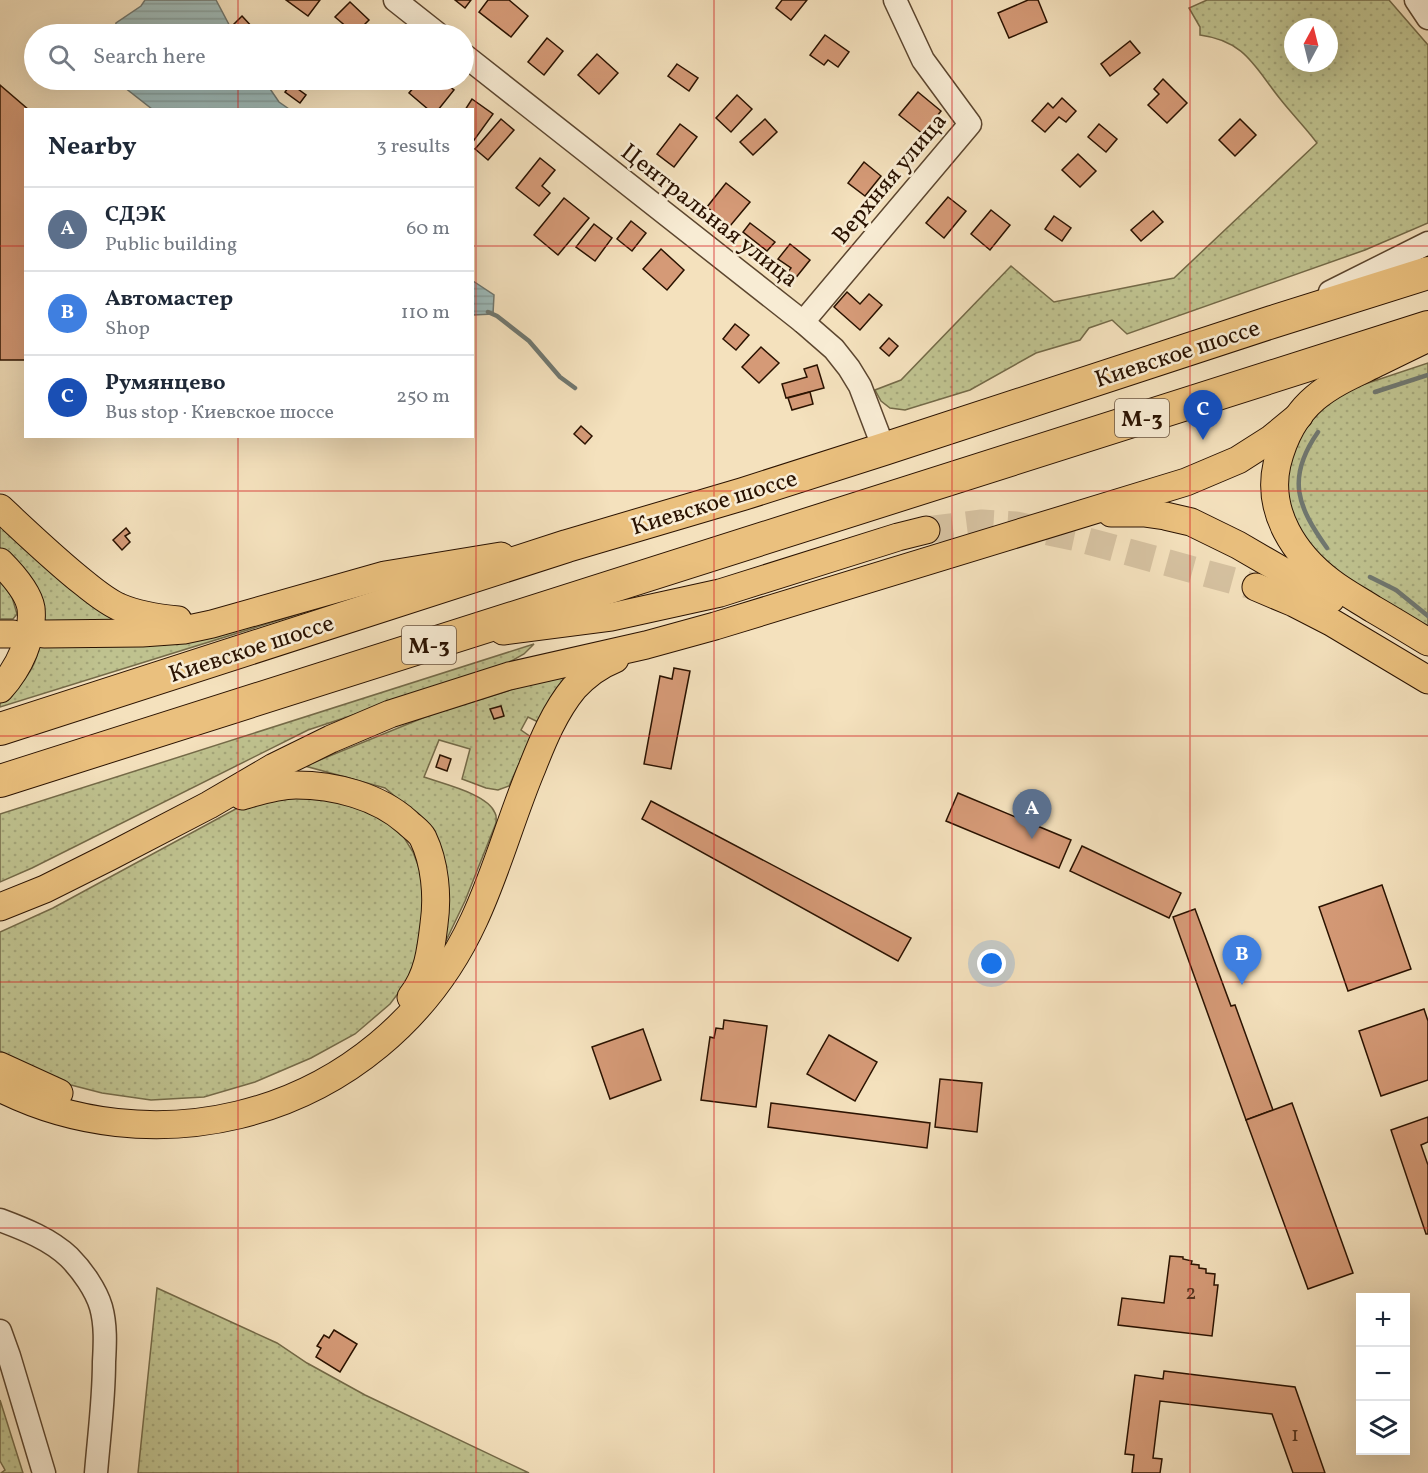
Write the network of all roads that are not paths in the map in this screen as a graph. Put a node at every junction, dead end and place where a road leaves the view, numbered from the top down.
1 (394, 0) edge
2 (895, 0) edge
3 (1416, 0) edge
4 (1428, 18) edge
5 (425, 24) edge
6 (474, 63) edge
7 (1428, 243) edge
8 (1428, 273) edge
9 (803, 322) junction
10 (1272, 322) junction
11 (1428, 327) edge
12 (1428, 338) edge
13 (1299, 416) junction
14 (885, 449) junction
15 (0, 508) edge
16 (1076, 516) junction
17 (926, 530) tunnel mouth
18 (567, 546) junction
19 (0, 561) edge
20 (1256, 587) tunnel mouth
21 (242, 615) junction
22 (44, 634) dead end
23 (454, 637) junction
24 (1428, 642) edge
25 (646, 645) junction
26 (1428, 657) edge
27 (1428, 680) edge
28 (0, 689) edge
29 (0, 729) edge
30 (0, 781) edge
31 (209, 805) junction
32 (0, 907) edge
33 (0, 1066) edge
34 (0, 1088) edge
35 (0, 1220) edge
36 (0, 1331) edge
37 (44, 1473) edge
38 (96, 1473) edge

1 - 5 street
2 - 9 street, Верхняя улица
3 - 4 street
6 - 9 street, Центральная улица
7 - 10 street
8 - 10 highway, Киевское шоссе / М-3
9 - 14 street, Центральная улица
10 - 14 highway, Киевское шоссе / М-3
11 - 23 highway, Киевское шоссе / М-3
12 - 13 main road
13 - 16 main road
13 - 24 main road
14 - 18 highway, Киевское шоссе / М-3
15 - 21 main road
16 - 25 main road
16 - 26 main road
17 - 23 main road
18 - 21 main road
18 - 29 highway, Киевское шоссе / М-3
19 - 28 main road
20 - 27 main road
21 - 22 main road
23 - 30 highway, Киевское шоссе / М-3
25 - 31 main road
25 - 34 main road
31 - 32 main road
31 - 33 main road
35 - 38 street
36 - 37 street

